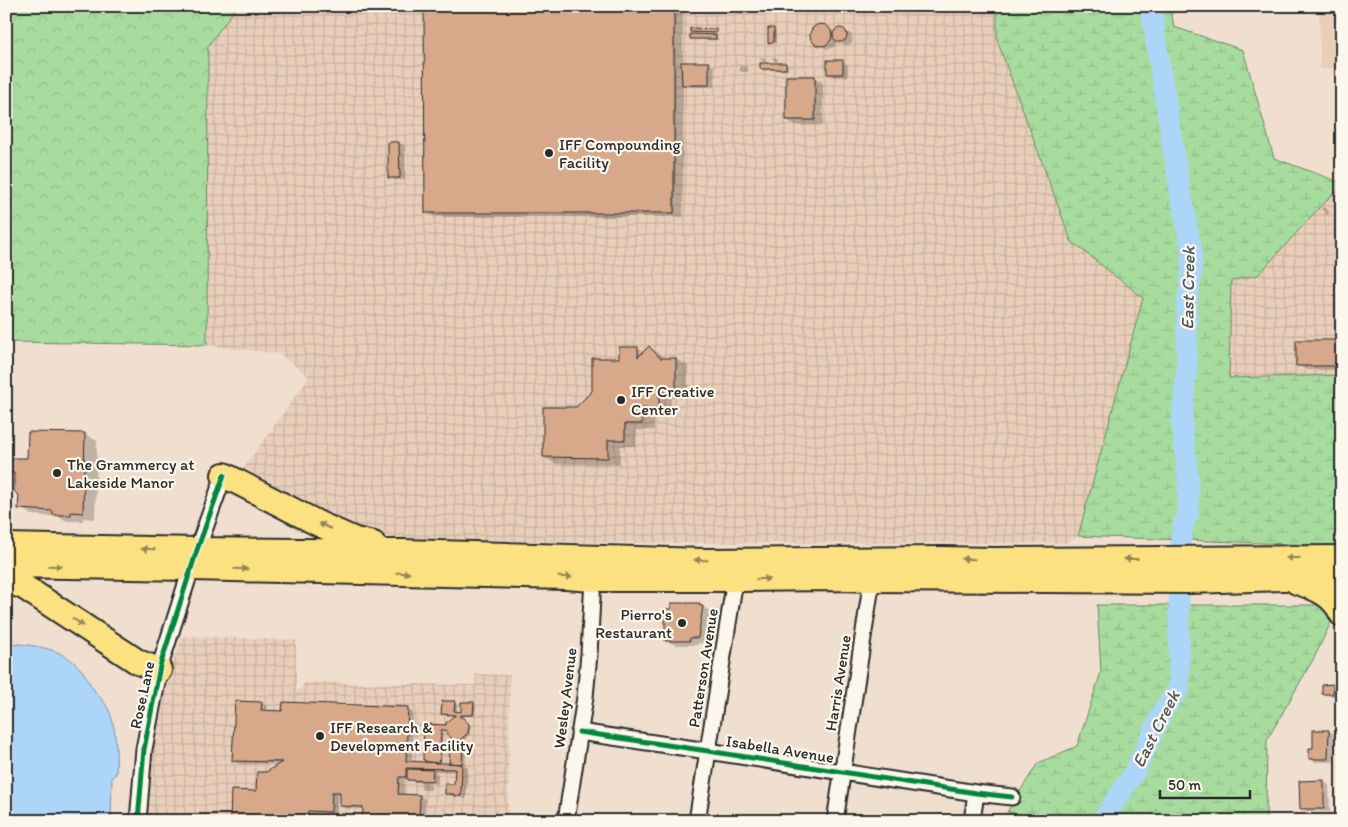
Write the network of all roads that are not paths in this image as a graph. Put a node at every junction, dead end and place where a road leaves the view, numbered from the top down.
1 (224, 475) joint
2 (6, 546) edge
3 (404, 552) junction
4 (1342, 558) edge
5 (195, 559) junction
6 (6, 565) edge
7 (1283, 578) junction
8 (1342, 578) edge
9 (593, 579) junction
10 (735, 579) junction
11 (872, 579) junction
12 (6, 580) edge
13 (1342, 614) edge
14 (159, 670) junction
15 (579, 732) junction
16 (708, 751) junction
17 (842, 772) junction
18 (976, 793) junction
19 (1012, 798) dead end
20 (138, 821) edge
21 (566, 821) edge
22 (697, 821) edge
23 (834, 821) edge
24 (972, 821) edge

3 -> 1 highway
1 - 5 street, Rose Lane
5 -> 2 highway
4 -> 3 highway
3 - 5 highway
6 -> 5 highway
5 -> 9 highway
5 - 14 street, Rose Lane
7 - 8 highway
7 - 11 highway
7 - 13 highway
9 - 10 highway
9 - 15 street, Wesley Avenue
10 -> 11 highway
10 - 16 street, Patterson Avenue
11 - 17 street, Harris Avenue
12 -> 14 highway
14 - 20 street, Rose Lane
15 - 16 street, Isabella Avenue
15 - 21 street, Wesley Avenue
16 - 17 street, Isabella Avenue
16 - 22 street, Patterson Avenue
17 - 18 street, Isabella Avenue
17 - 23 street, Harris Avenue
18 - 19 street, Isabella Avenue
18 - 24 street

